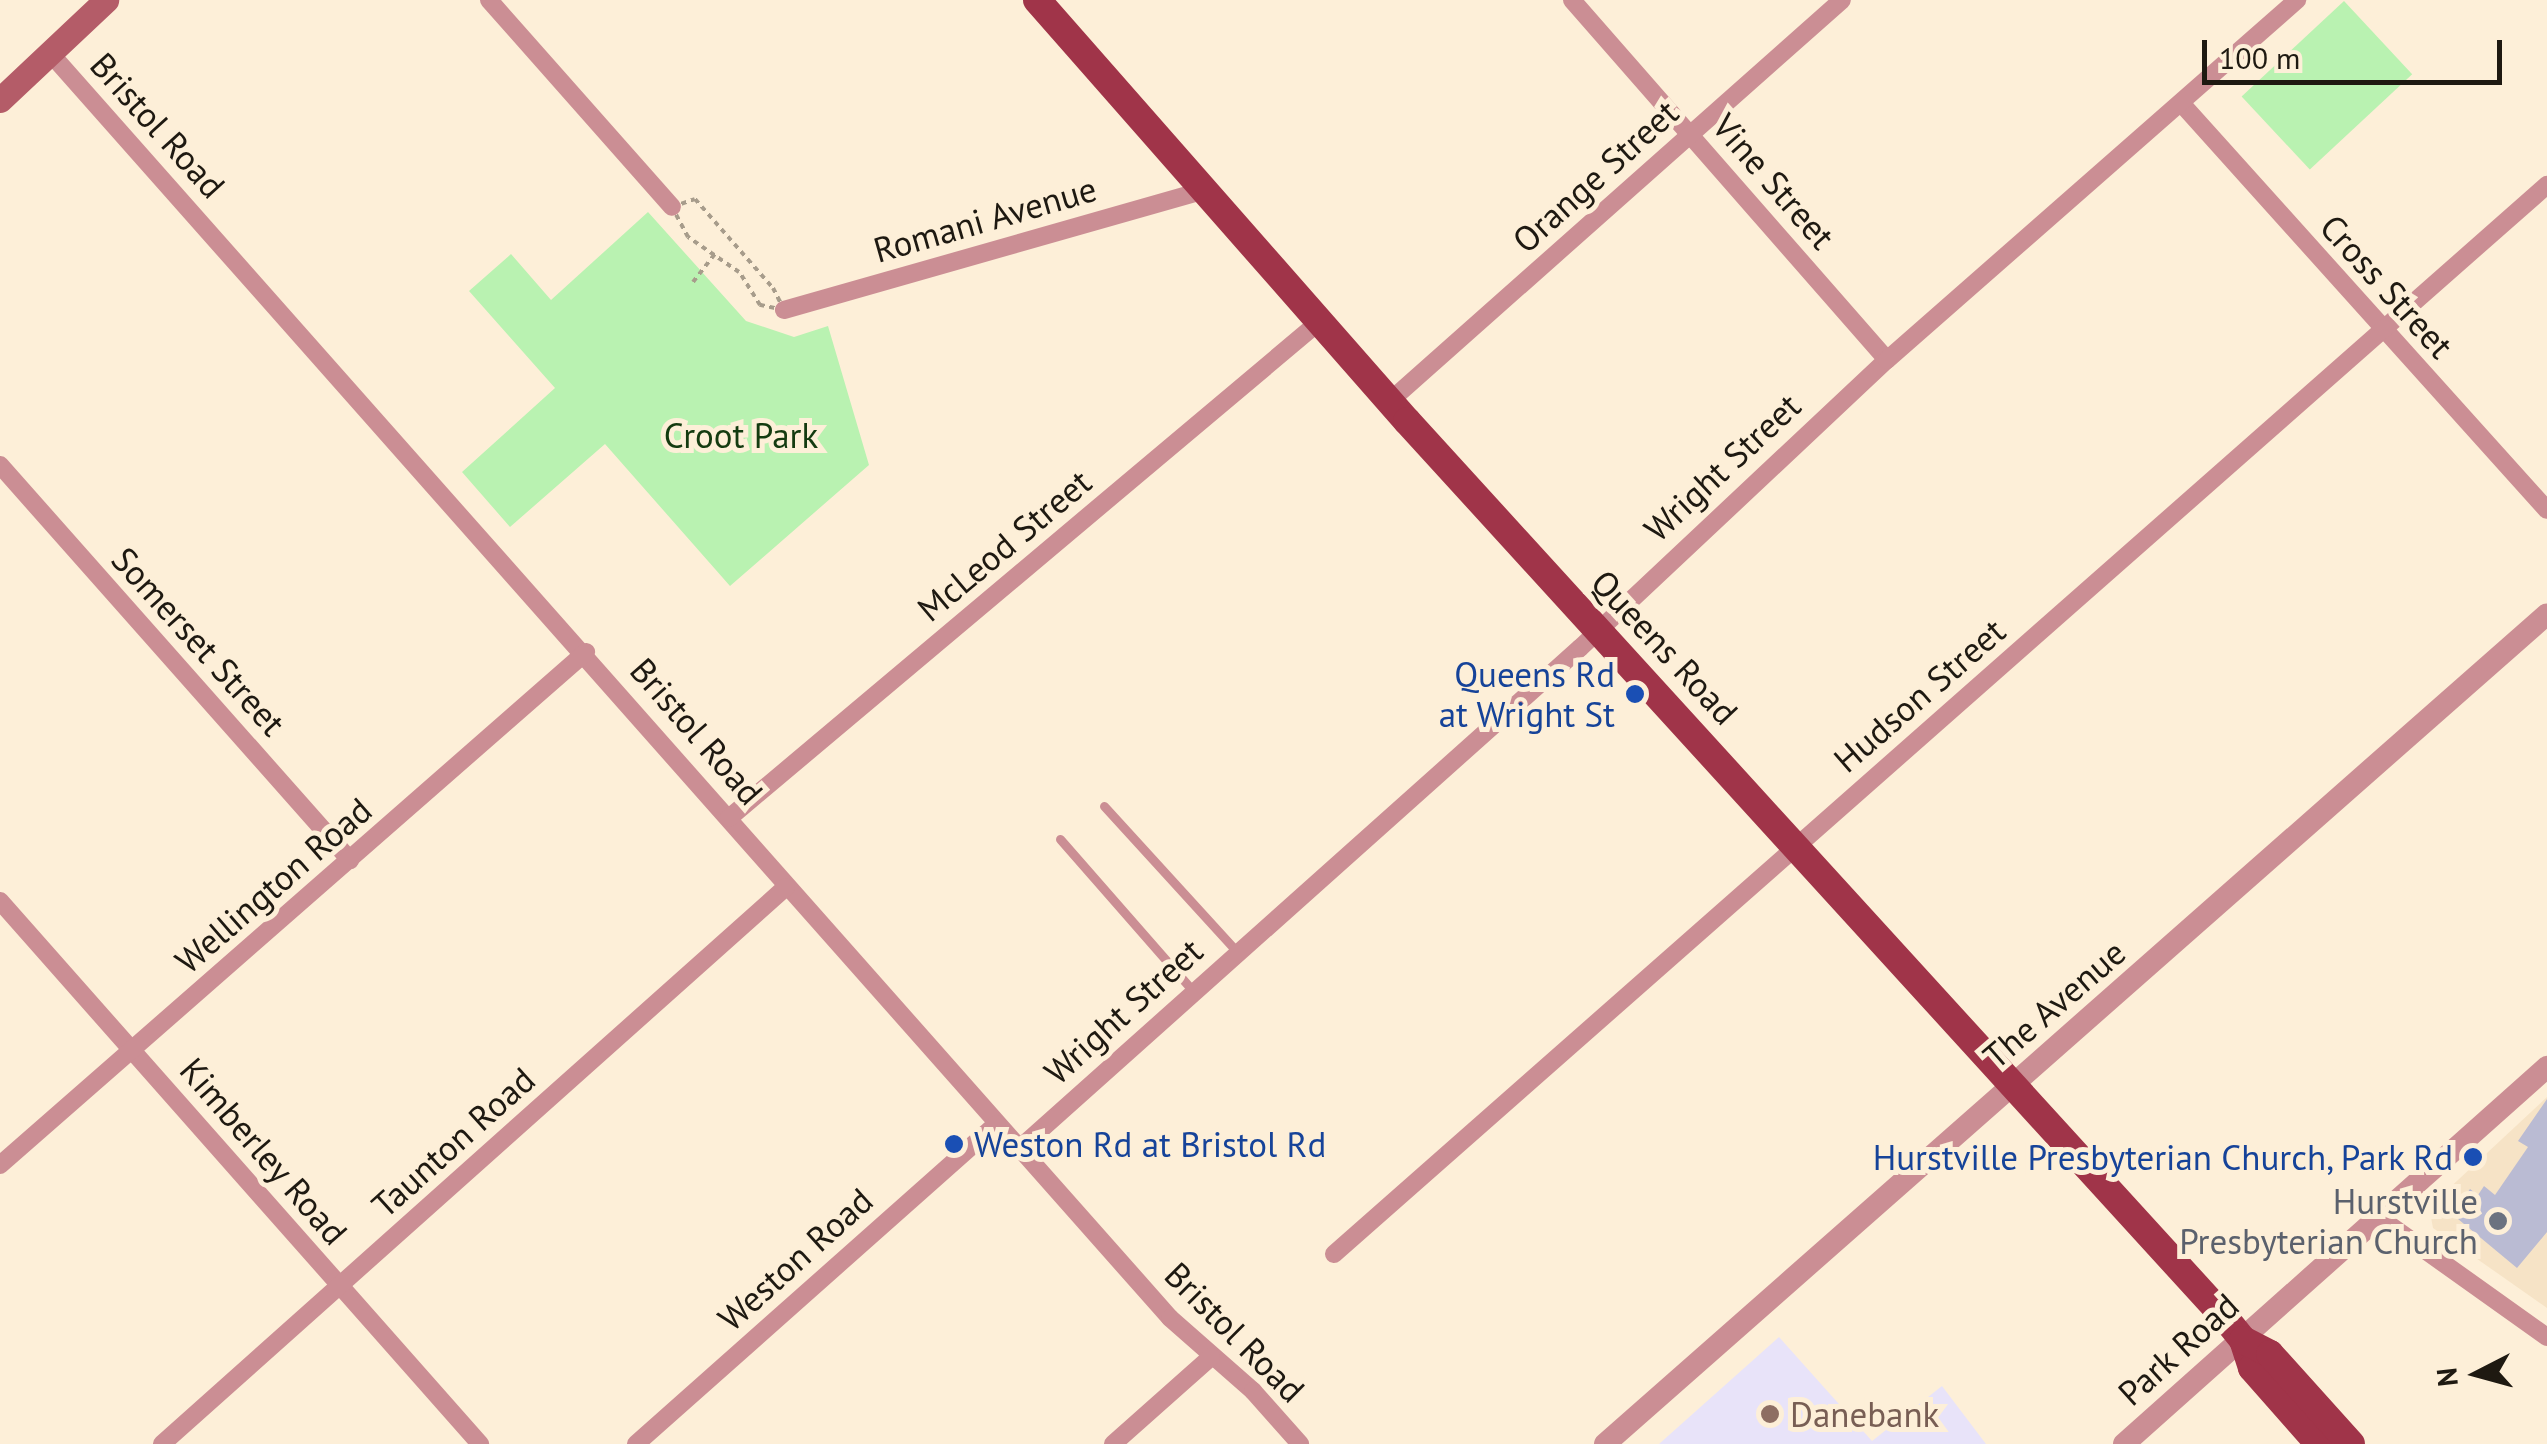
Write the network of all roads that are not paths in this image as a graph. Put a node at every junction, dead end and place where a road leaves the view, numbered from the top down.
1 (106, 0) edge
2 (489, 0) edge
3 (1038, 0) edge
4 (1572, 0) edge
5 (1842, 0) edge
6 (2297, 0) edge
7 (51, 54) junction
8 (0, 100) edge
9 (2181, 103) junction
10 (1691, 135) junction
11 (2547, 184) edge
12 (1205, 190) junction
13 (672, 206) road end
14 (784, 310) road end
15 (1320, 321) junction
16 (2383, 330) junction
17 (1886, 360) junction
18 (1390, 401) junction
19 (0, 465) edge
20 (2547, 510) edge
21 (2547, 614) edge
22 (1596, 628) junction
23 (586, 652) junction
24 (1104, 806) dead end
25 (730, 818) junction
26 (1060, 839) dead end
27 (1798, 846) junction
28 (350, 860) junction
29 (786, 887) junction
30 (0, 901) edge
31 (1238, 953) junction
32 (1194, 992) junction
33 (133, 1052) junction
34 (2547, 1067) edge
35 (2016, 1084) junction
36 (997, 1124) junction
37 (1019, 1148) junction
38 (0, 1165) edge
39 (2380, 1218) junction
40 (1334, 1254) dead end
41 (340, 1286) junction
42 (2547, 1337) edge
43 (2243, 1340) junction
44 (1211, 1356) junction
45 (162, 1444) edge
46 (480, 1444) edge
47 (636, 1444) edge
48 (1113, 1444) edge
49 (1300, 1444) edge
50 (1605, 1444) edge
51 (2124, 1444) edge
52 (2319, 1444) edge
53 (2351, 1444) edge

1 - 7 main road
2 - 13 street
3 - 12 main road, Queens Road
4 - 10 street, Vine Street
5 - 10 street, Orange Street
6 - 9 street, Wright Street
7 - 8 main road
7 - 23 street, Bristol Road
9 - 16 street, Cross Street
9 - 17 street, Wright Street
10 - 17 street, Vine Street
10 - 18 street, Orange Street
11 - 16 street, Hudson Street
12 - 14 street, Romani Avenue
12 - 15 main road, Queens Road
15 - 18 main road, Queens Road
15 - 25 street, McLeod Street
16 - 20 street, Cross Street
16 - 27 street, Hudson Street
17 - 22 street, Wright Street
18 - 22 main road, Queens Road
19 - 28 street, Somerset Street
21 - 35 street, The Avenue
22 - 27 main road, Queens Road
22 - 31 street, Wright Street
23 - 25 street, Bristol Road
23 - 28 street, Wellington Road
24 - 31 lane
25 - 29 street, Bristol Road
26 - 32 lane
27 - 35 main road, Queens Road
27 - 40 street, Hudson Street
28 - 33 street, Wellington Road
29 - 36 street, Bristol Road
29 - 41 street, Taunton Road
30 - 33 street, Kimberley Road
31 - 32 street, Wright Street
32 - 37 street, Wright Street
33 - 38 street, Wellington Road
33 - 41 street, Kimberley Road
34 - 39 street, Park Road
35 - 43 main road, Queens Road
35 - 50 street, The Avenue
36 - 37 street, Bristol Road
36 - 47 street, Weston Road
37 - 44 street, Bristol Road
39 - 42 street
39 - 43 street, Park Road
41 - 45 street, Taunton Road
41 - 46 street, Kimberley Road
43 - 51 street, Park Road
43 - 52 main road, Queens Road
43 - 53 main road, Queens Road
44 - 48 street
44 - 49 street, Bristol Road

